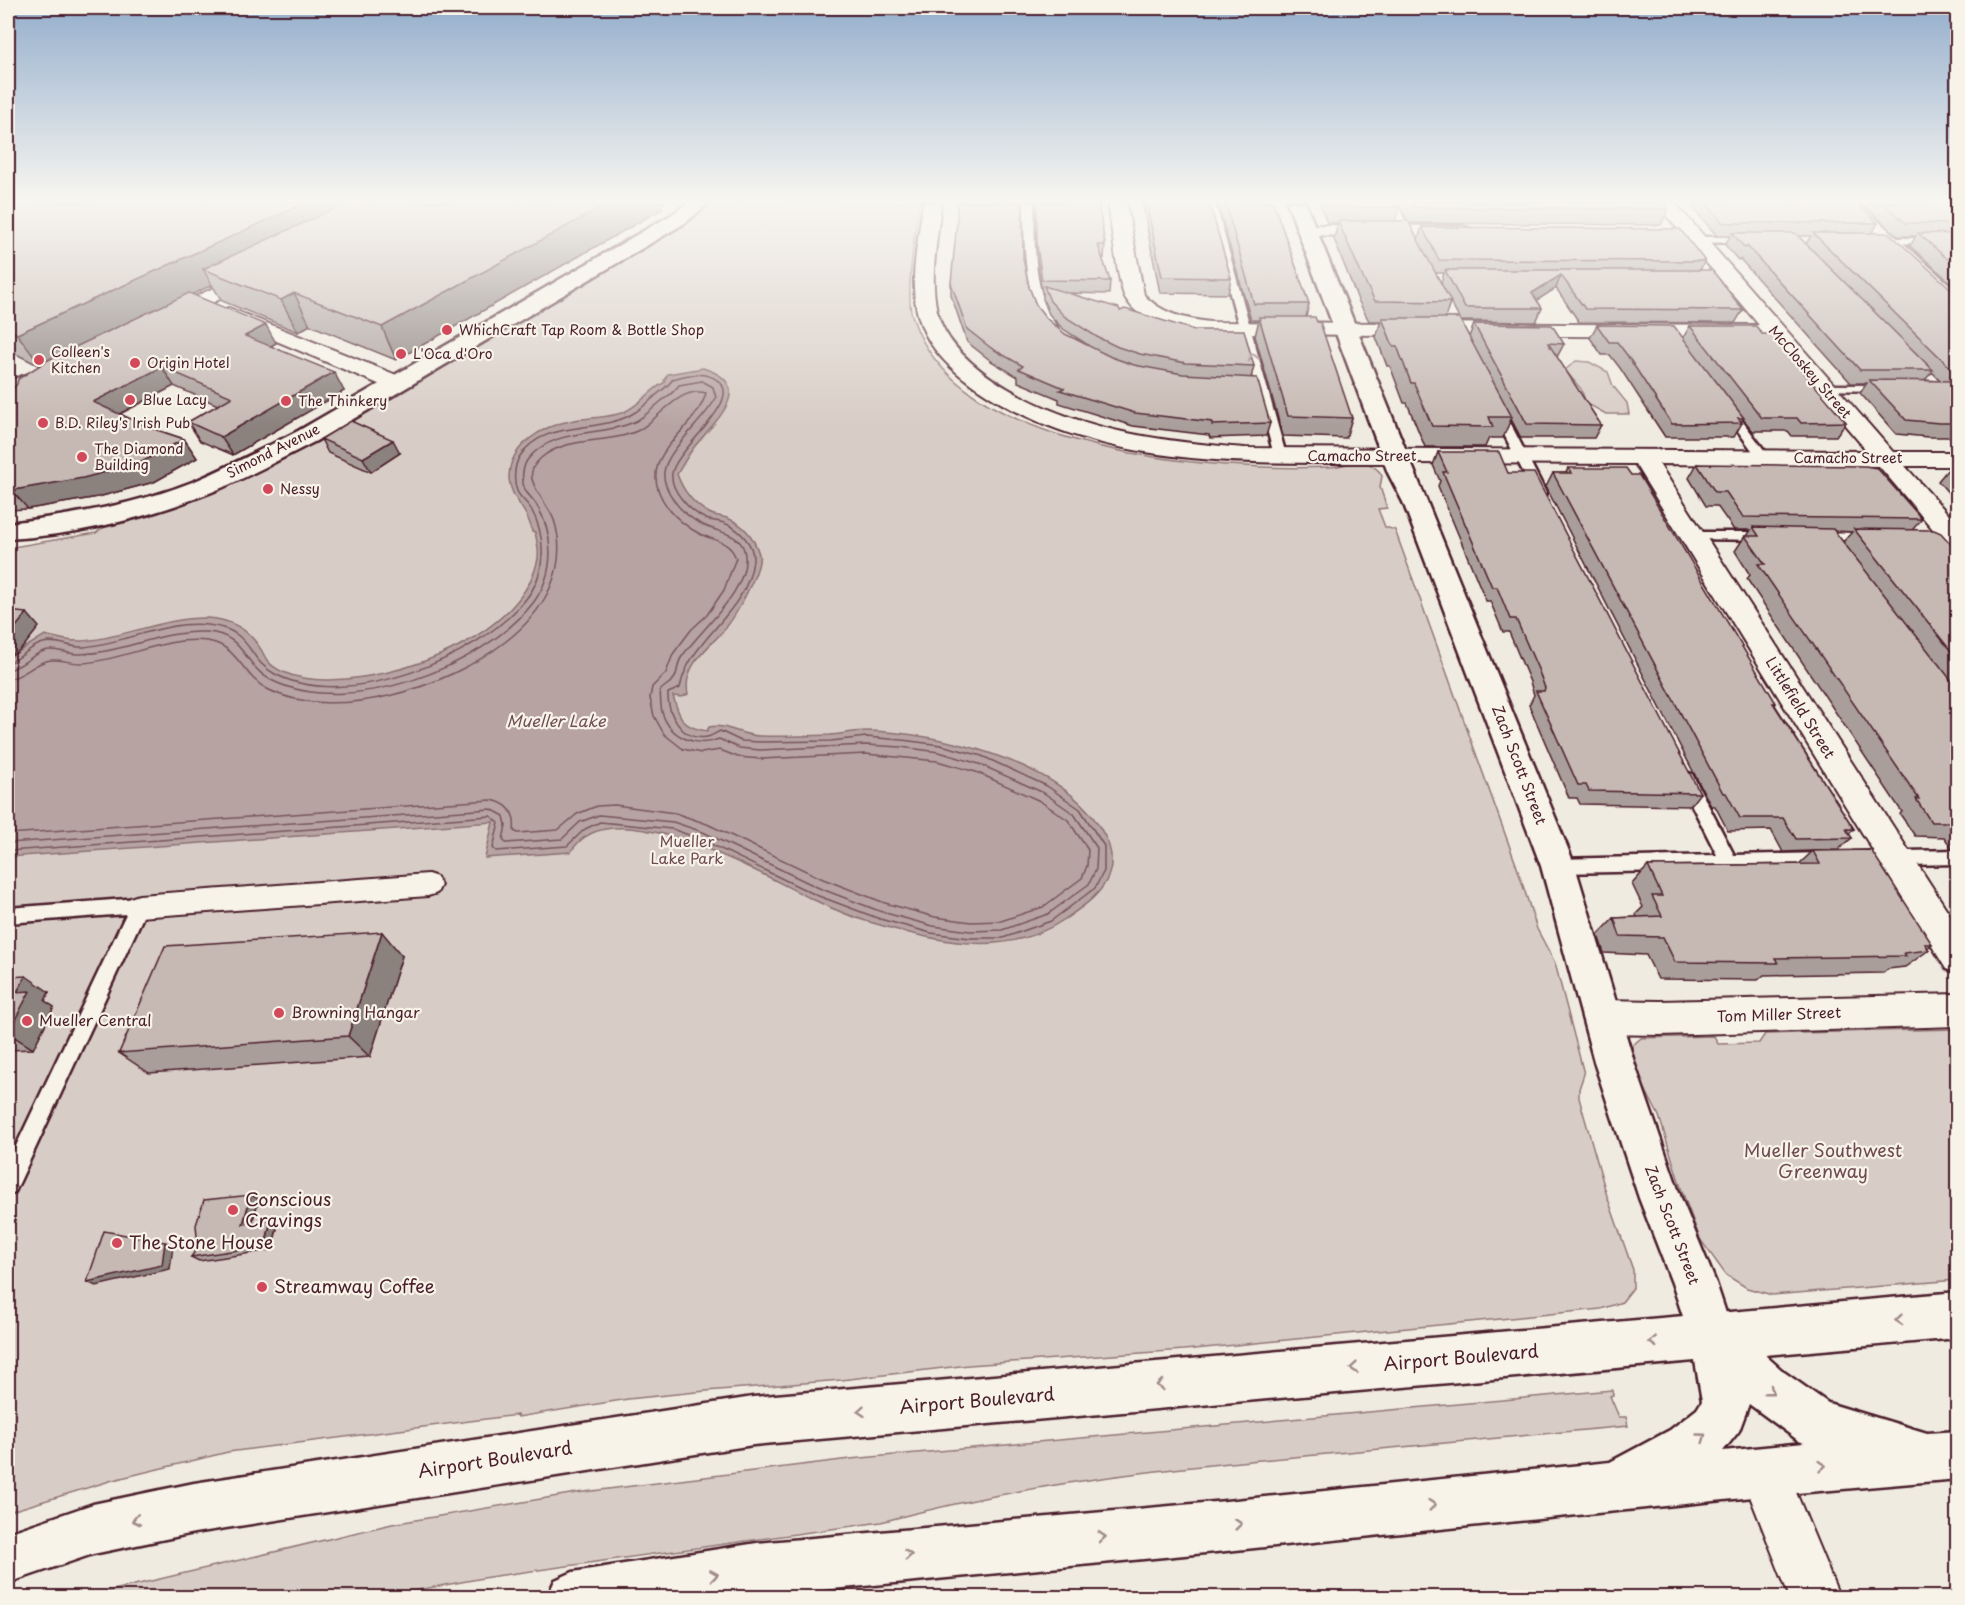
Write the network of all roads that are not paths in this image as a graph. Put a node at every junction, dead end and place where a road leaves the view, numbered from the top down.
1 (252, 277) edge
2 (578, 277) edge
3 (926, 277) edge
4 (1033, 277) edge
5 (1129, 277) edge
6 (1230, 277) edge
7 (1325, 277) edge
8 (1719, 277) edge
9 (1925, 277) edge
10 (200, 302) junction
11 (1958, 303) edge
12 (149, 326) edge
13 (1244, 329) junction
14 (1346, 329) junction
15 (1774, 330) junction
16 (1058, 332) edge
17 (77, 360) edge
18 (396, 383) junction
19 (8, 388) edge
20 (1825, 388) junction
21 (1892, 388) edge
22 (1490, 395) edge
23 (1718, 396) edge
24 (1280, 455) junction
25 (1394, 456) junction
26 (1521, 457) junction
27 (1642, 457) junction
28 (1764, 458) junction
29 (1886, 459) junction
30 (1958, 459) edge
31 (1546, 504) edge
32 (8, 531) edge
33 (1692, 536) junction
34 (1777, 536) edge
35 (1801, 536) edge
36 (1825, 536) junction
37 (1883, 537) edge
38 (1952, 539) edge
39 (1839, 555) edge
40 (1681, 768) edge
41 (1958, 857) edge
42 (1894, 858) junction
43 (1729, 862) junction
44 (1558, 866) junction
45 (428, 885) dead end
46 (139, 906) junction
47 (8, 915) edge
48 (1958, 958) edge
49 (1958, 1010) edge
50 (1600, 1017) junction
51 (8, 1185) edge
52 (1958, 1315) edge
53 (1711, 1337) junction
54 (1945, 1456) edge
55 (1763, 1471) junction
56 (1615, 1486) junction
57 (8, 1558) edge
58 (573, 1598) edge
59 (1815, 1598) edge

1 - 10 street
2 - 18 street, Simond Avenue
3 - 24 street, Camacho Street
4 - 16 lane
5 - 13 street
6 - 13 lane
7 - 14 street, Zach Scott Street
8 - 15 street, McCloskey Street
9 - 11 street
10 - 12 street
10 - 18 street
13 - 14 street
24 -> 13 lane
14 - 15 street
14 - 25 street, Zach Scott Street
15 - 20 street, McCloskey Street
17 - 19 street
18 - 32 street, Simond Avenue
20 - 21 lane
20 - 29 street, McCloskey Street
22 - 26 lane
23 - 28 lane
24 - 25 street, Camacho Street
25 - 26 street, Camacho Street
25 - 44 street, Zach Scott Street
26 - 27 street, Camacho Street
26 - 31 lane
27 - 28 street, Camacho Street
27 - 33 street, Littlefield Street
28 - 29 street, Camacho Street
29 - 30 street, Camacho Street
29 - 38 street, McCloskey Street
33 - 34 lane
33 - 42 street, Littlefield Street
35 - 36 lane
36 - 37 lane
36 - 39 lane
40 - 43 lane
41 - 42 lane
42 - 43 lane
42 - 48 street, Littlefield Street
43 - 44 lane
44 - 50 street, Zach Scott Street
45 - 46 street
46 - 47 lane
46 - 51 lane
49 - 50 street, Tom Miller Street
50 - 53 street, Zach Scott Street
52 -> 53 street, Airport Boulevard
53 -> 54 street
56 -> 53 street, Zach Scott Street
53 -> 57 street, Airport Boulevard
55 -> 54 street
55 - 56 street
55 - 59 street
58 -> 56 street

